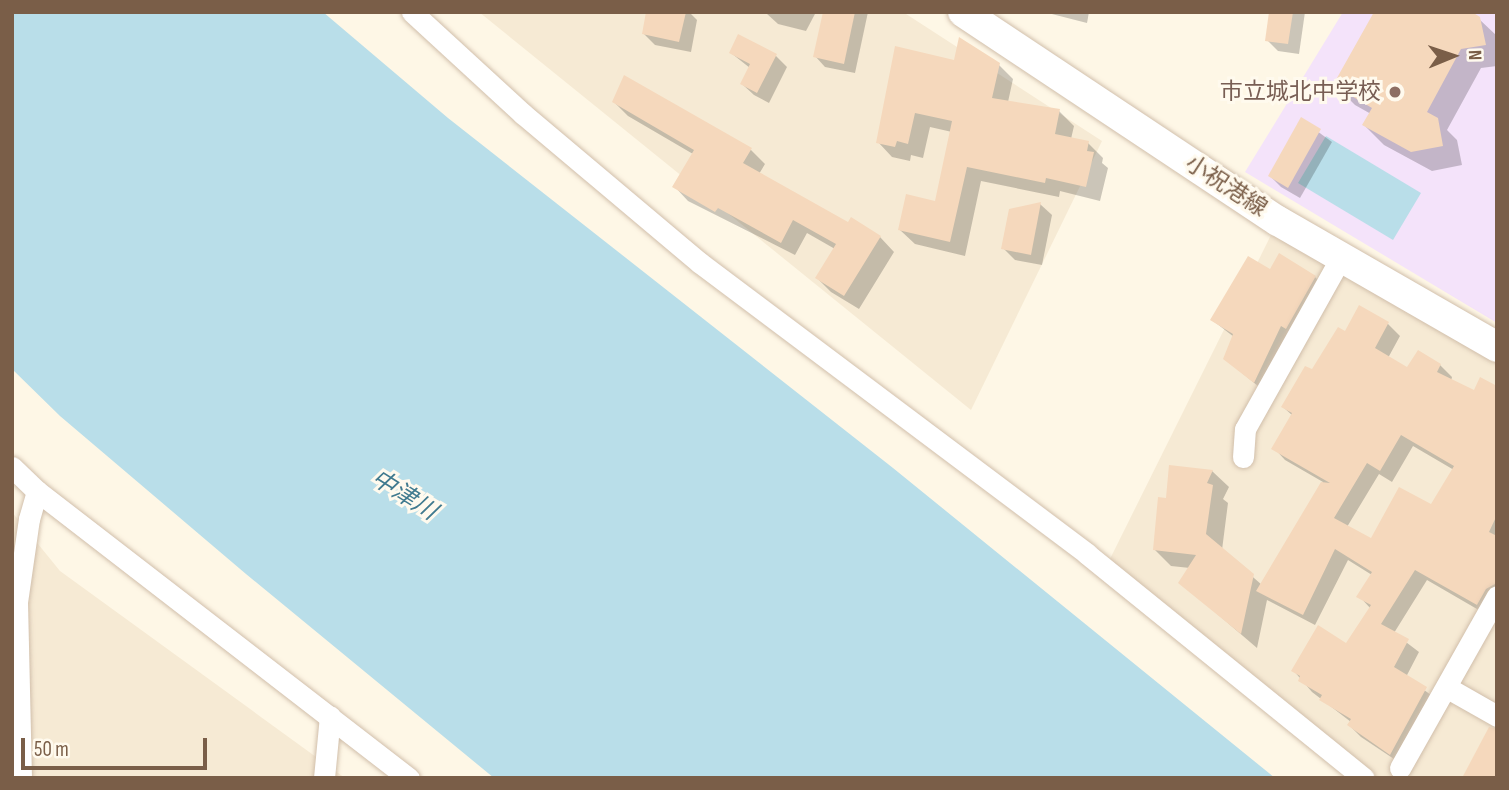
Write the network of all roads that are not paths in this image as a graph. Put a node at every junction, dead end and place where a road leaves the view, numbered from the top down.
1 (412, 12) edge
2 (963, 12) edge
3 (1341, 257) junction
4 (1497, 347) edge
5 (1243, 457) dead end
6 (12, 467) edge
7 (37, 491) junction
8 (1497, 596) edge
9 (1446, 687) junction
10 (330, 716) junction
11 (1497, 716) edge
12 (1400, 768) dead end
13 (21, 778) edge
14 (324, 778) edge
15 (410, 778) edge
16 (1364, 778) edge

1 - 16 street
2 - 3 main road, 小祝港線
3 - 4 main road, 小祝港線
3 - 5 street
6 - 7 street
7 - 10 street
7 - 13 street
8 - 9 street
9 - 11 street
9 - 12 street
10 - 14 street
10 - 15 street

